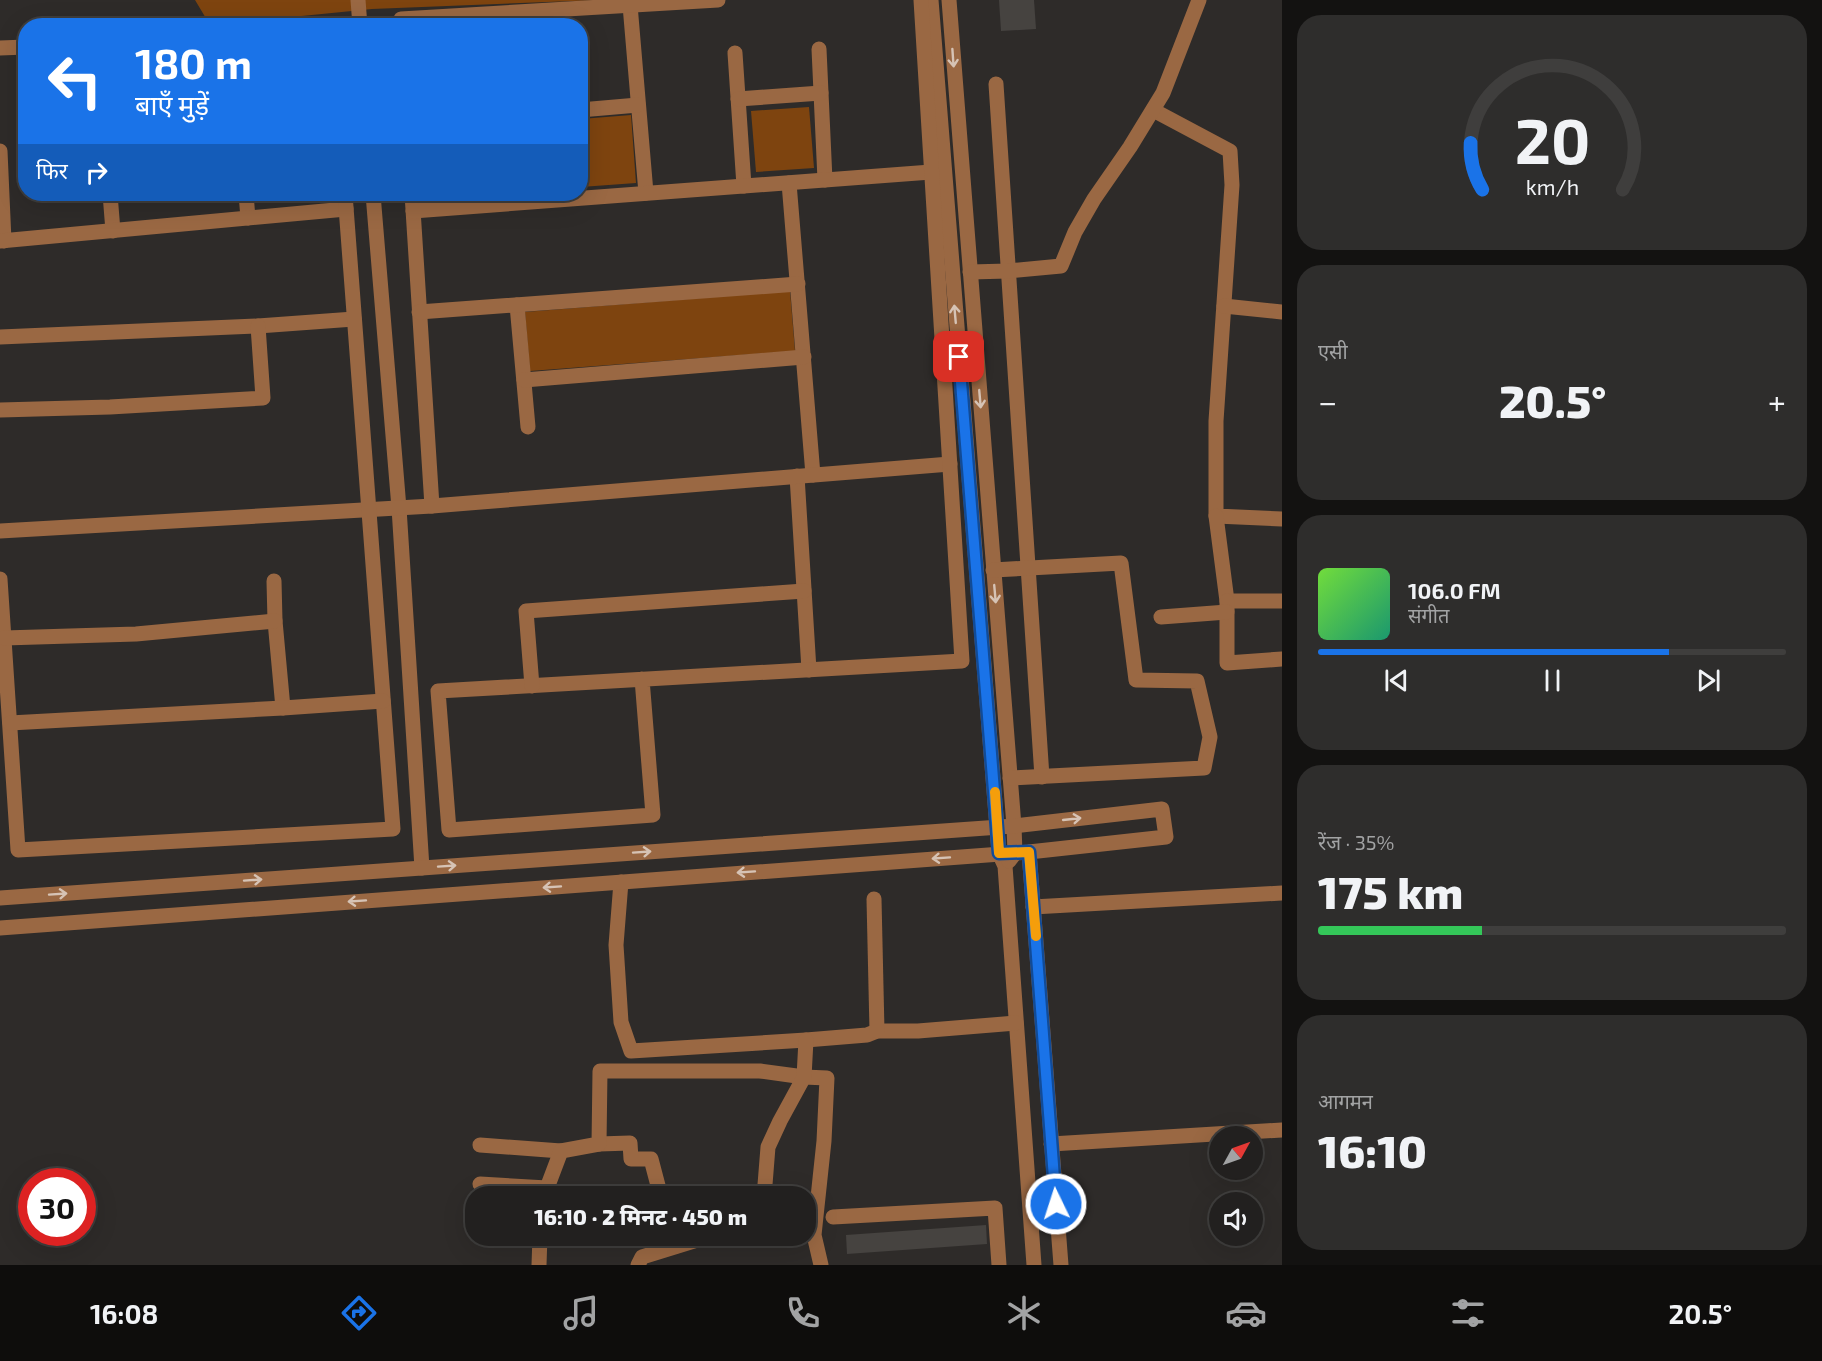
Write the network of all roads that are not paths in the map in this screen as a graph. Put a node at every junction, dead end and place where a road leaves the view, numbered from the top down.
1 (358, 0) edge
2 (718, 0) edge
3 (921, 0) edge
4 (931, 0) edge
5 (949, 0) edge
6 (1199, 0) edge
7 (597, 4) edge
8 (630, 5) junction
9 (359, 18) edge
10 (414, 18) edge
11 (18, 47) edge
12 (0, 48) edge
13 (819, 49) dead end
14 (735, 53) dead end
15 (996, 84) dead end
16 (821, 93) junction
17 (738, 99) junction
18 (638, 105) junction
19 (588, 109) edge
20 (1153, 110) junction
21 (0, 151) edge
22 (931, 172) junction
23 (825, 180) junction
24 (789, 183) junction
25 (744, 186) junction
26 (646, 193) junction
27 (588, 195) edge
28 (111, 201) edge
29 (247, 201) edge
30 (345, 201) edge
31 (374, 201) edge
32 (412, 201) edge
33 (488, 201) edge
34 (413, 211) junction
35 (248, 218) junction
36 (113, 231) junction
37 (2, 241) edge
38 (1008, 271) junction
39 (969, 272) junction
40 (798, 284) junction
41 (517, 305) junction
42 (1224, 306) junction
43 (419, 312) junction
44 (1282, 312) edge
45 (354, 319) junction
46 (258, 326) junction
47 (0, 337) edge
48 (804, 357) junction
49 (524, 380) junction
50 (0, 410) edge
51 (528, 428) dead end
52 (950, 464) junction
53 (813, 475) junction
54 (797, 476) junction
55 (432, 506) junction
56 (399, 508) junction
57 (369, 509) junction
58 (1216, 516) junction
59 (1282, 519) edge
60 (0, 531) edge
61 (1028, 568) junction
62 (993, 570) junction
63 (0, 579) edge
64 (274, 581) dead end
65 (804, 591) junction
66 (1282, 601) edge
67 (1227, 606) junction
68 (1161, 616) dead end
69 (275, 621) junction
70 (4, 638) junction
71 (1282, 659) edge
72 (809, 670) junction
73 (642, 679) junction
74 (531, 686) junction
75 (383, 701) junction
76 (284, 708) junction
77 (10, 723) junction
78 (1042, 777) junction
79 (1010, 778) junction
80 (1014, 826) junction
81 (998, 827) junction
82 (1012, 856) junction
83 (422, 868) junction
84 (621, 882) junction
85 (1282, 893) edge
86 (0, 898) edge
87 (874, 899) dead end
88 (1034, 907) junction
89 (0, 928) edge
90 (1016, 1023) junction
91 (877, 1031) junction
92 (806, 1040) junction
93 (631, 1051) junction
94 (623, 1071) junction
95 (804, 1077) junction
96 (1282, 1130) edge
97 (599, 1144) junction
98 (1051, 1144) junction
99 (480, 1145) dead end
100 (561, 1151) junction
101 (480, 1184) dead end
102 (497, 1186) edge
103 (549, 1186) edge
104 (658, 1186) edge
105 (765, 1186) edge
106 (833, 1217) dead end
107 (539, 1246) edge
108 (665, 1246) edge
109 (538, 1265) edge
110 (638, 1265) edge
111 (821, 1265) edge
112 (999, 1265) edge
113 (1034, 1265) edge
114 (1061, 1265) edge

1 - 9 street
2 - 8 street
3 - 22 street
81 -> 4 street
5 -> 39 street
6 - 20 street
7 - 8 street
7 - 10 street
8 - 18 street
11 - 12 street
13 - 16 street
14 - 17 street
15 - 38 street
16 - 17 street
16 - 23 street
17 - 25 street
18 - 19 street
18 - 26 street
20 - 38 street
20 - 42 street
21 - 37 street
22 - 23 street
22 - 52 street
23 - 24 street
24 - 25 street
24 - 40 street
25 - 26 street
26 - 27 street
28 - 36 street
29 - 35 street
30 - 35 street
30 - 45 street
31 - 56 street
32 - 34 street
33 - 34 street
34 - 43 street
35 - 36 street
36 - 37 street
38 - 39 street
38 - 61 street
39 -> 62 street
40 - 41 street
40 - 48 street
41 - 43 street
41 - 49 street
42 - 44 street
42 - 58 street
43 - 55 street
45 - 46 street
45 - 57 street
46 - 47 street
46 - 50 street
48 - 49 street
48 - 53 street
49 - 51 street
52 - 53 street
52 - 72 street
53 - 54 street
54 - 55 street
54 - 65 street
55 - 56 street
56 - 57 street
56 - 83 street
57 - 60 street
57 - 75 street
58 - 59 street
58 - 67 street
61 - 62 street
61 - 78 street
61 - 78 street
62 -> 79 street
63 - 70 street
64 - 69 street
65 - 72 street
65 - 74 street
66 - 67 street
67 - 68 street
67 - 71 street
69 - 70 street
69 - 76 street
70 - 77 street
72 - 73 street
73 - 74 street
73 - 74 street
75 - 76 street
75 - 77 street
76 - 77 street
78 - 79 street
79 - 80 street
80 - 81 street
80 - 82 street
80 -> 82 street
81 - 82 street
83 -> 81 street
82 -> 84 street
82 - 88 street
82 - 90 street
86 -> 83 street
84 -> 89 street
84 - 93 street
85 - 88 street
87 - 91 street
88 - 98 street
90 - 91 street
90 - 113 street
91 - 92 street
92 - 93 street
92 - 95 street
93 - 94 street
94 - 95 street
94 - 97 street
95 - 105 street
95 - 111 street
96 - 98 street
97 - 100 street
97 - 104 street
98 - 114 street
99 - 100 street
100 - 103 street
101 - 102 street
106 - 112 street
107 - 109 street
108 - 110 street

